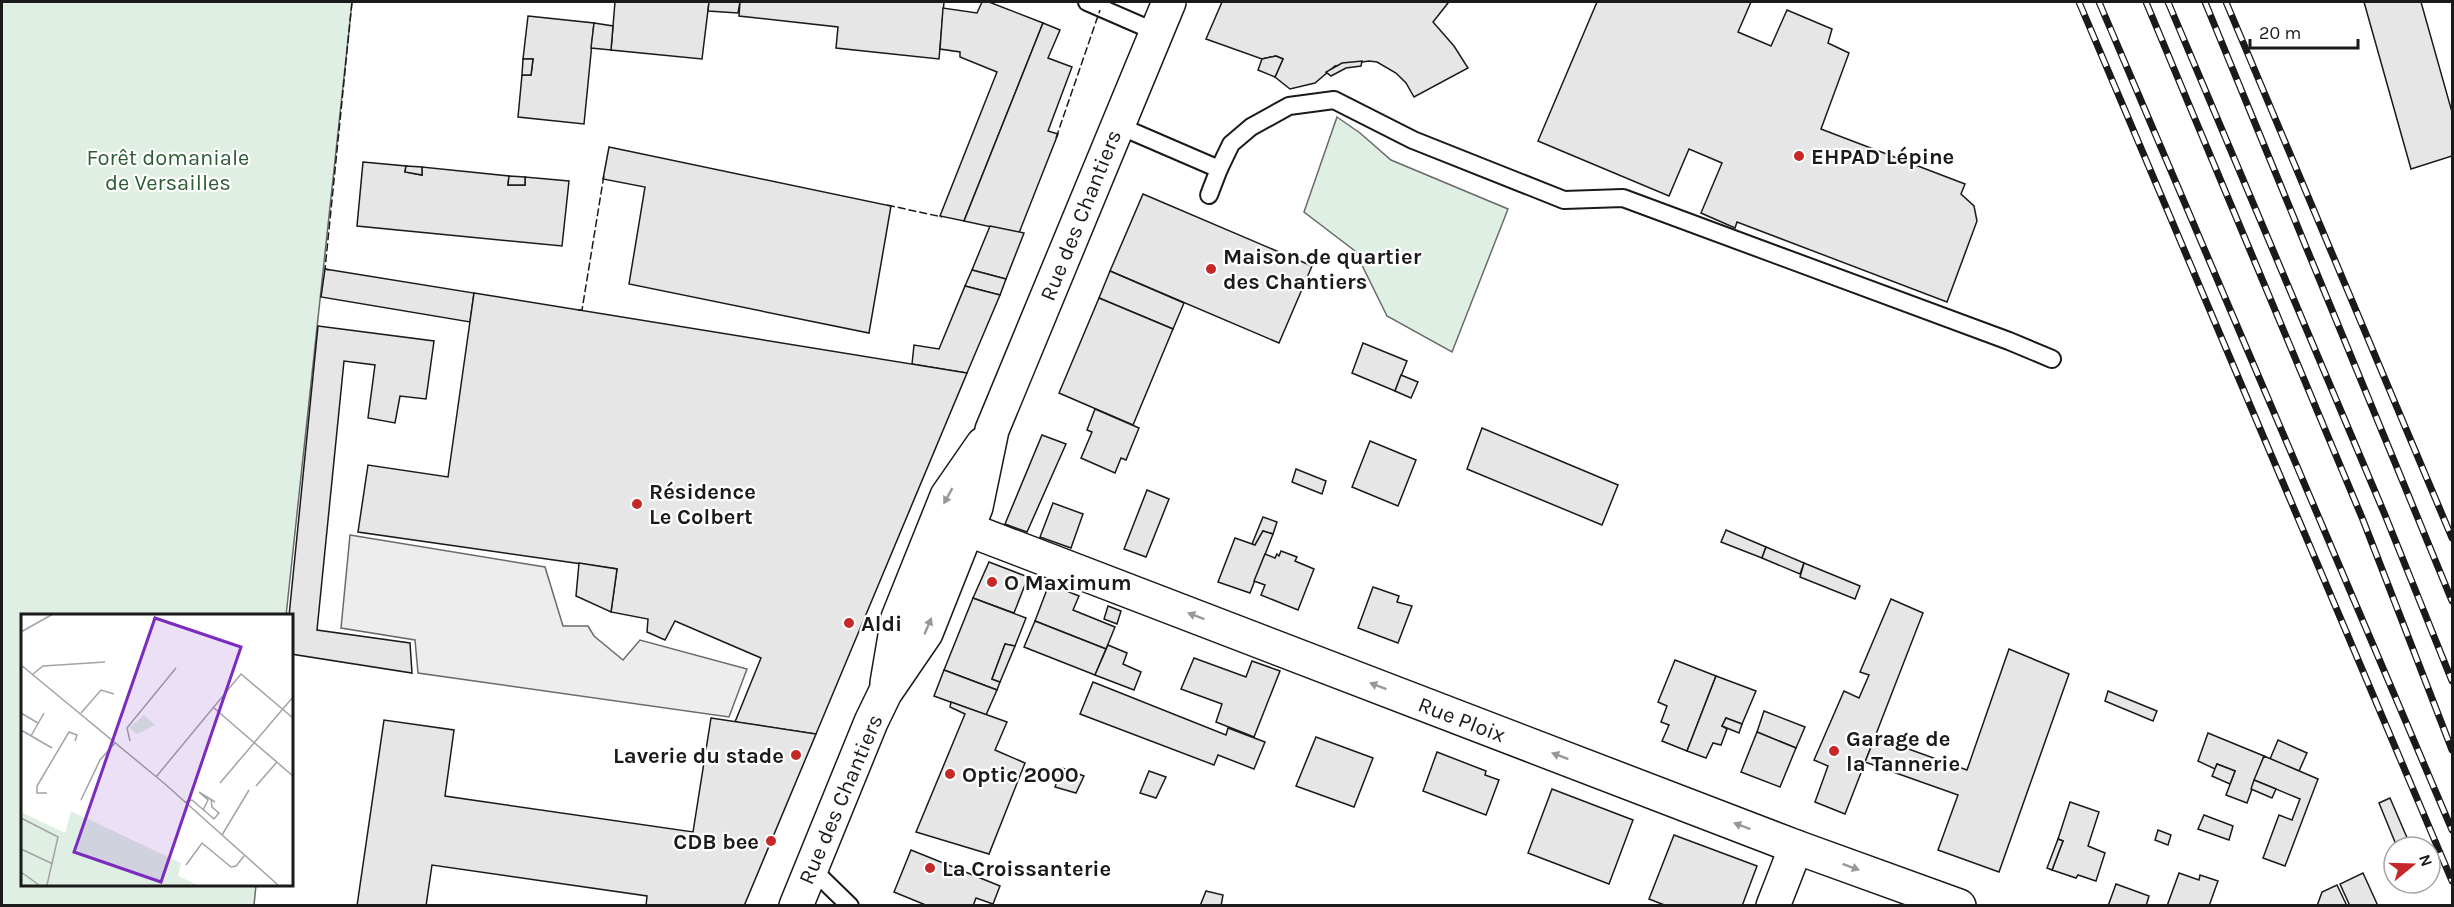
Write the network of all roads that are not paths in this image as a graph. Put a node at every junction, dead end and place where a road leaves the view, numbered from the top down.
1 (1087, 2) edge
2 (1169, 2) edge
3 (1156, 32) junction
4 (1117, 125) junction
5 (1219, 169) junction
6 (1209, 195) dead end
7 (2052, 359) dead end
8 (993, 430) junction
9 (967, 529) junction
10 (885, 693) junction
11 (1796, 847) junction
12 (811, 868) junction
13 (796, 906) edge
14 (850, 906) edge
15 (1773, 906) edge
16 (1959, 906) edge

1 - 3 lane
2 - 3 main road, Rue des Chantiers
3 - 4 main road, Rue des Chantiers
4 - 5 lane
4 - 8 main road, Rue des Chantiers
5 - 6 lane
5 - 7 lane
8 - 9 main road, Rue des Chantiers
8 -> 10 main road, Rue des Chantiers
10 -> 9 main road, Rue des Chantiers
11 -> 9 main road, Rue Ploix
10 - 12 main road, Rue des Chantiers
11 - 15 main road
11 -> 16 main road, Rue Ploix
12 - 13 main road, Rue des Chantiers
12 - 14 lane

